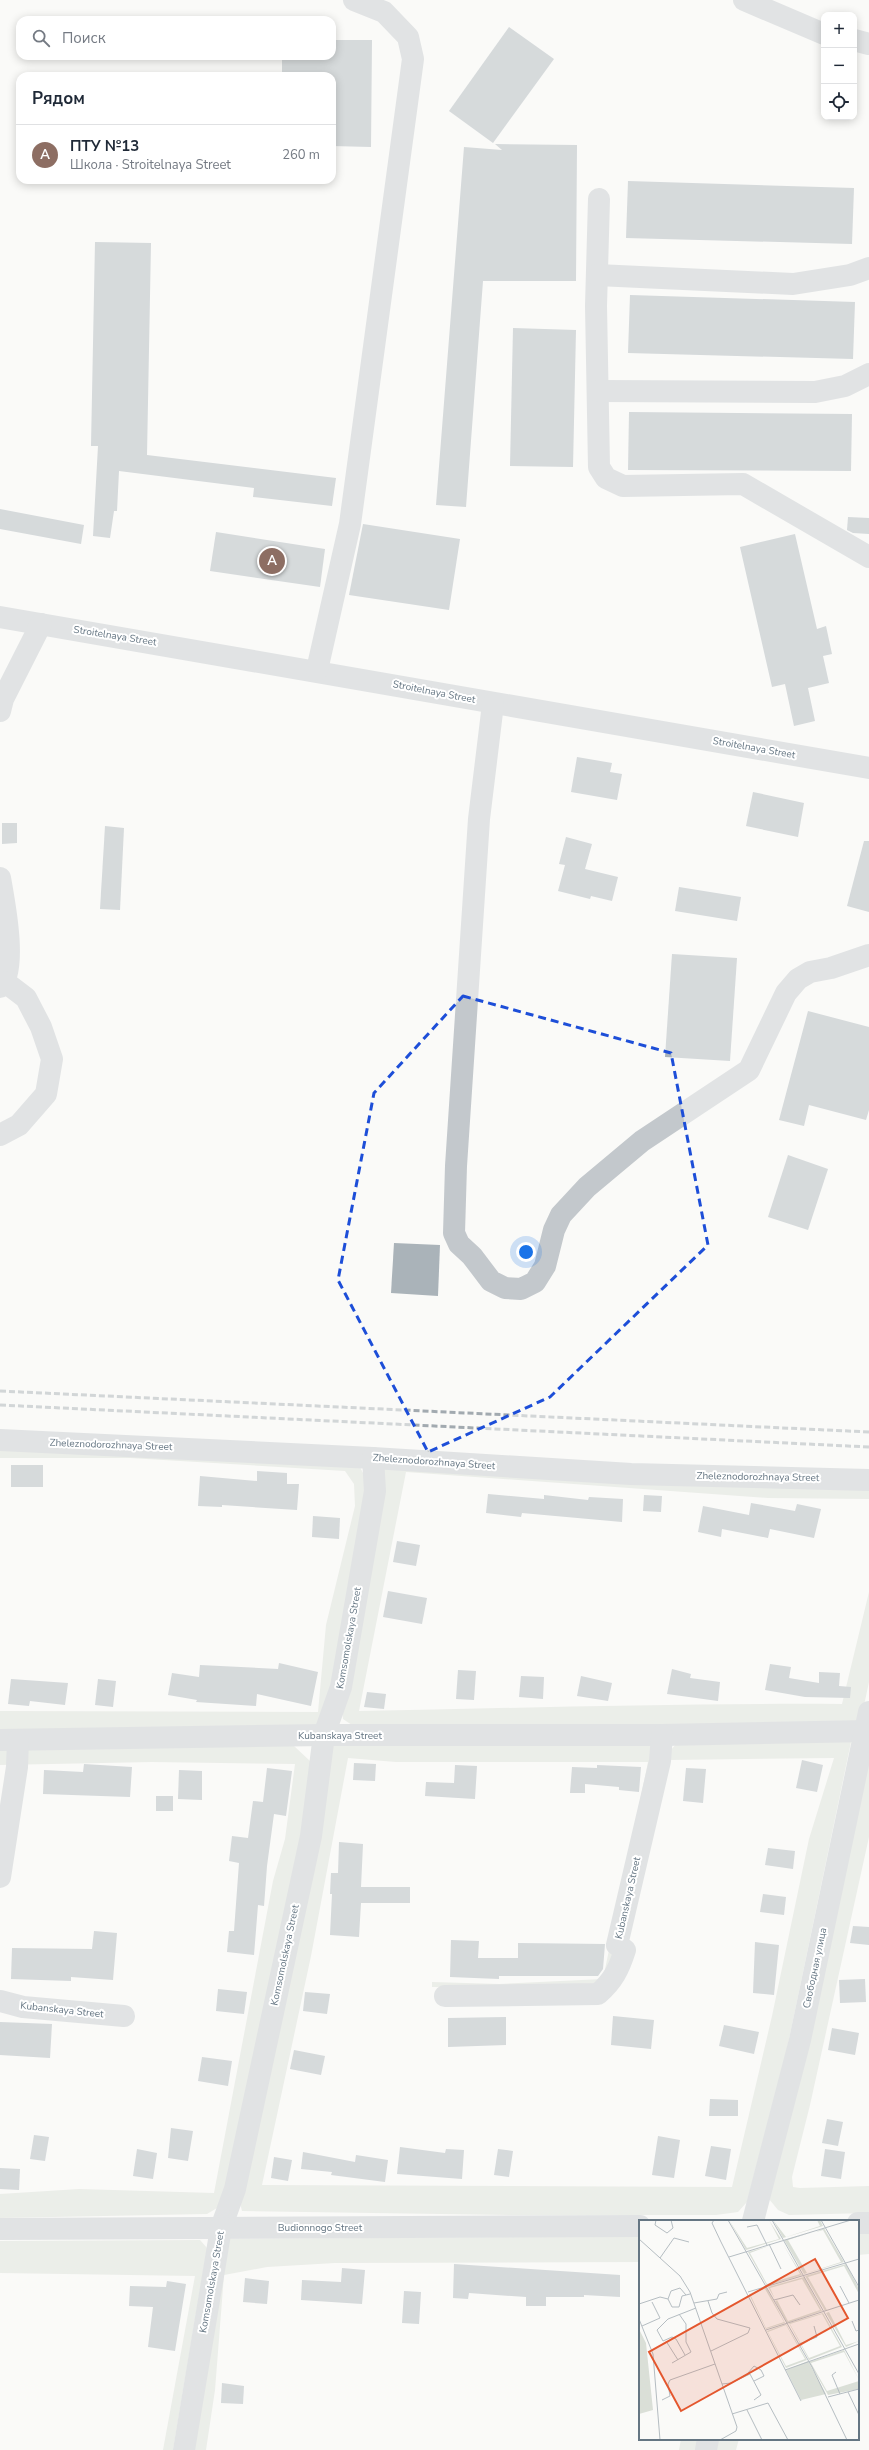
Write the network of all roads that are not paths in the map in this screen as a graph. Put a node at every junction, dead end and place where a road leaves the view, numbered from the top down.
1 (354, 0) edge
2 (744, 0) edge
3 (821, 33) edge
4 (857, 41) edge
5 (869, 44) edge
6 (599, 199) dead end
7 (869, 268) edge
8 (597, 275) junction
9 (869, 374) edge
10 (598, 391) junction
11 (869, 557) edge
12 (0, 617) edge
13 (41, 624) junction
14 (318, 670) junction
15 (493, 704) junction
16 (0, 711) edge
17 (869, 768) edge
18 (0, 878) edge
19 (869, 955) edge
20 (2, 984) edge
21 (0, 1135) edge
22 (0, 1440) edge
23 (373, 1458) junction
24 (869, 1480) edge
25 (868, 1725) edge
26 (324, 1735) junction
27 (662, 1735) junction
28 (9, 1740) edge
29 (0, 1877) edge
30 (445, 1996) dead end
31 (0, 2001) edge
32 (124, 2016) dead end
33 (753, 2220) edge
34 (639, 2226) edge
35 (221, 2228) junction
36 (0, 2229) edge
37 (708, 2440) edge
38 (184, 2450) edge
39 (706, 2450) edge

1 - 14 street
2 - 3 street
4 - 5 street
6 - 8 street
7 - 8 street
8 - 10 street
9 - 10 street
10 - 11 street
12 - 13 street, Stroitelnaya Street
13 - 14 street, Stroitelnaya Street
13 - 16 street
14 - 15 street, Stroitelnaya Street
15 - 17 street, Stroitelnaya Street
15 - 19 street
18 - 20 street
20 - 21 street
22 - 23 street, Zheleznodorozhnaya Street
23 - 24 street, Zheleznodorozhnaya Street
23 - 26 street, Komsomolskaya Street
25 - 27 street, Kubanskaya Street
25 - 33 street, Свободная улица
26 - 27 street, Kubanskaya Street
26 - 28 street, Kubanskaya Street
26 - 35 street, Komsomolskaya Street
27 - 30 street, Kubanskaya Street
28 - 29 street, Kubanskaya Street
31 - 32 street, Kubanskaya Street
34 - 35 street, Budionnogo Street
35 - 36 street, Budionnogo Street
35 - 38 street, Komsomolskaya Street
37 - 39 street

